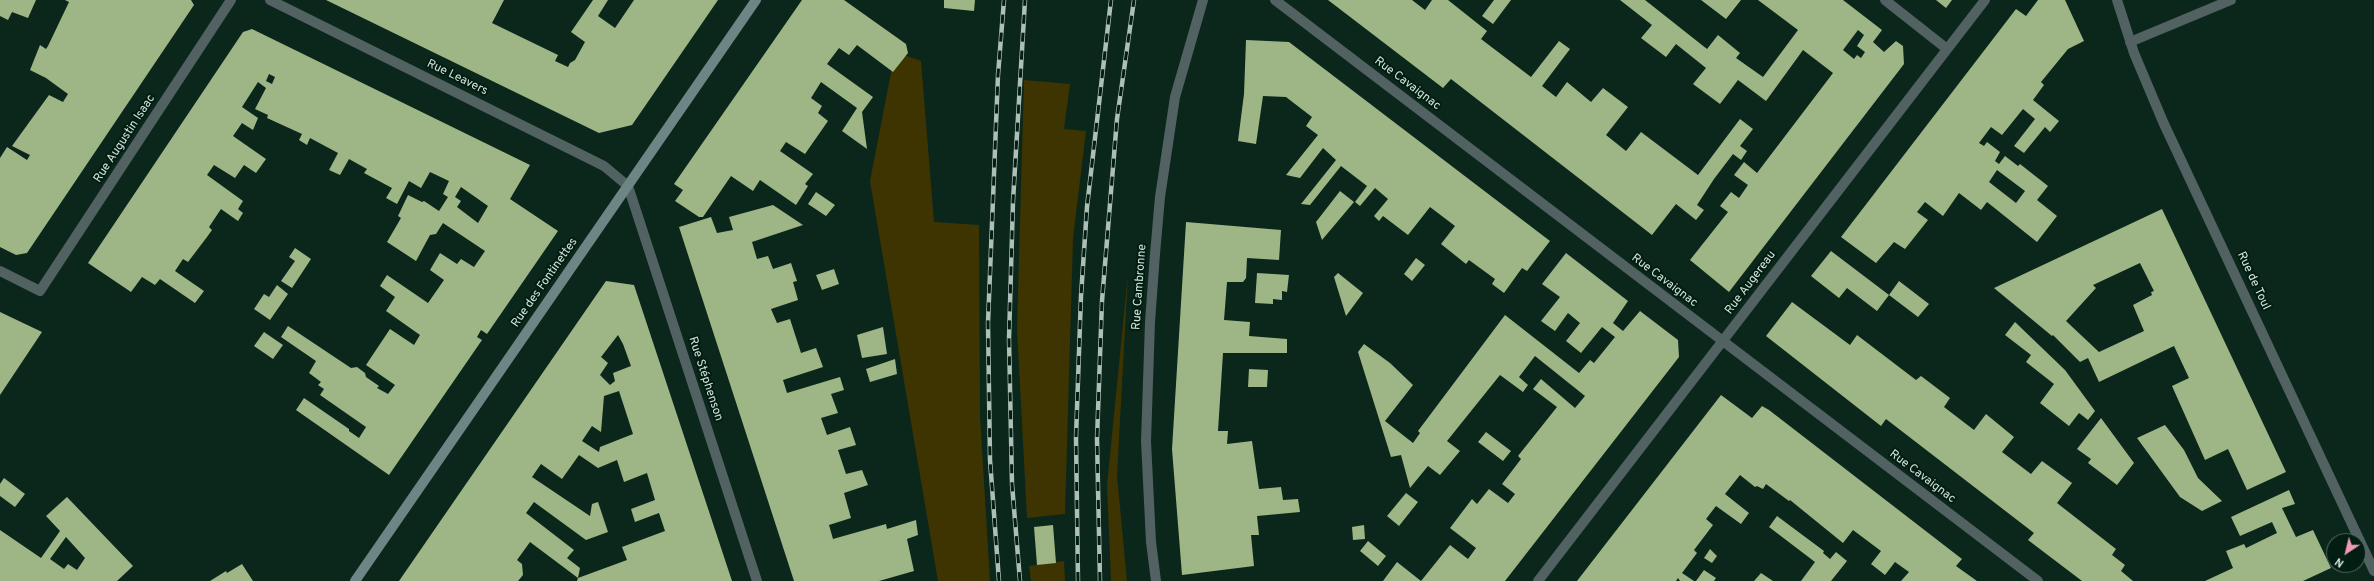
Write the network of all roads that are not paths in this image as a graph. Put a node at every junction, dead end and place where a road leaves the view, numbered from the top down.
1 (231, 0) edge
2 (270, 0) edge
3 (756, 0) edge
4 (1203, 0) edge
5 (1276, 0) edge
6 (1885, 0) edge
7 (1985, 0) edge
8 (2117, 0) edge
9 (2231, 0) edge
10 (2130, 42) junction
11 (1947, 49) junction
12 (628, 186) junction
13 (0, 271) edge
14 (1723, 342) junction
15 (2373, 564) edge
16 (355, 581) edge
17 (757, 581) edge
18 (1156, 581) edge
19 (1538, 581) edge
20 (2038, 581) edge

1 - 13 street, Rue Augustin Isaac
2 - 12 street, Rue Leavers
3 - 12 main road, Rue des Fontinettes
4 - 18 street, Rue Cambronne
5 - 14 street, Rue Cavaignac
6 - 11 street
7 - 11 street, Rue Augereau
8 - 10 street, Rue de Toul
9 - 10 street
10 - 15 street, Rue de Toul
11 - 14 street, Rue Augereau
12 - 16 main road, Rue des Fontinettes
12 - 17 street, Rue Stéphenson
14 - 19 street, Rue Augereau
14 - 20 street, Rue Cavaignac

